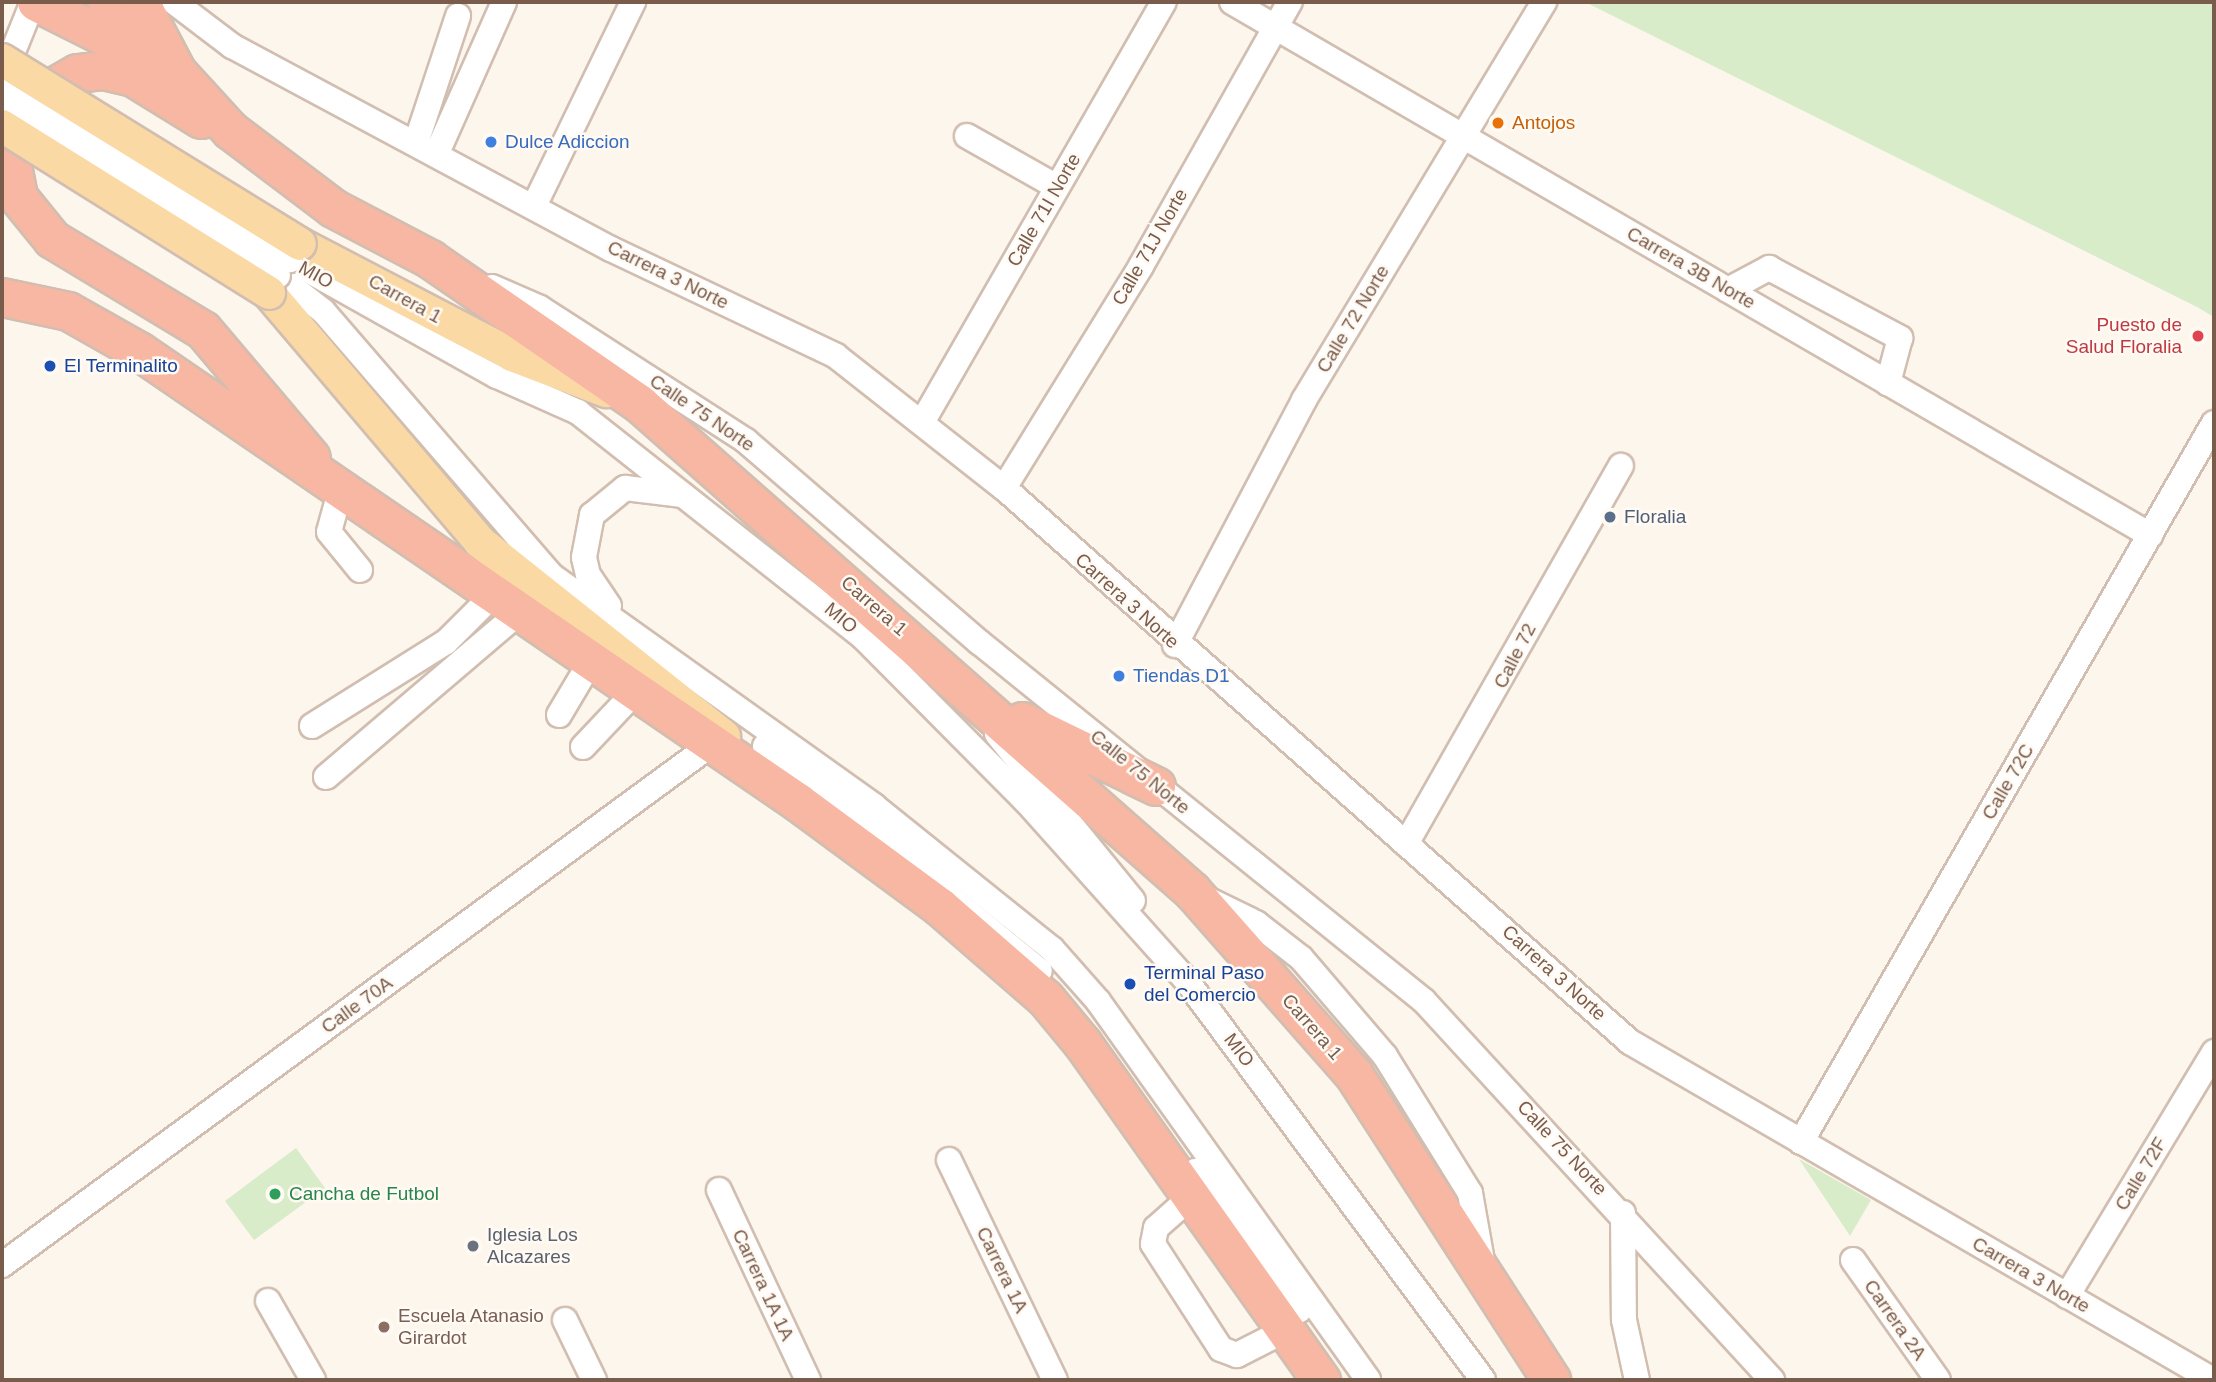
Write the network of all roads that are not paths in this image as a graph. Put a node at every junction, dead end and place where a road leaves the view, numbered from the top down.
1 (35, 2) edge
2 (106, 2) edge
3 (504, 2) edge
4 (633, 2) edge
5 (1164, 2) edge
6 (1232, 2) edge
7 (1290, 2) edge
8 (1544, 2) edge
9 (154, 8) edge
10 (458, 16) dead end
11 (1275, 27) junction
12 (9, 55) edge
13 (177, 72) junction
14 (2, 80) edge
15 (2, 104) edge
16 (2, 125) edge
17 (967, 136) dead end
18 (1462, 137) junction
19 (426, 149) junction
20 (264, 159) junction
21 (1057, 187) junction
22 (536, 204) junction
23 (2, 226) edge
24 (63, 246) junction
25 (430, 259) junction
26 (284, 268) junction
27 (1728, 290) junction
28 (2, 297) edge
29 (1888, 383) junction
30 (640, 404) junction
31 (924, 419) junction
32 (2214, 423) edge
33 (1621, 466) dead end
34 (1004, 488) junction
35 (340, 492) junction
36 (683, 495) junction
37 (2150, 535) junction
38 (360, 570) dead end
39 (507, 603) junction
40 (620, 619) junction
41 (1175, 645) junction
42 (672, 660) junction
43 (591, 661) junction
44 (635, 692) junction
45 (968, 695) junction
46 (559, 715) dead end
47 (312, 726) dead end
48 (712, 744) junction
49 (583, 747) dead end
50 (326, 777) dead end
51 (1156, 786) junction
52 (798, 802) junction
53 (1406, 844) junction
54 (926, 873) junction
55 (995, 954) junction
56 (1185, 980) junction
57 (2214, 1052) edge
58 (1801, 1142) junction
59 (949, 1160) dead end
60 (719, 1190) dead end
61 (1192, 1196) junction
62 (1623, 1213) junction
63 (1853, 1260) dead end
64 (2, 1265) edge
65 (2067, 1296) junction
66 (268, 1301) dead end
67 (565, 1320) dead end
68 (1296, 1324) junction
69 (313, 1380) edge
70 (594, 1380) edge
71 (808, 1380) edge
72 (1055, 1380) edge
73 (1321, 1380) edge
74 (1353, 1380) edge
75 (1368, 1380) edge
76 (1483, 1380) edge
77 (1551, 1380) edge
78 (1637, 1380) edge
79 (1772, 1380) edge
80 (1938, 1380) edge
81 (2213, 1380) edge

1 - 12 street
1 - 13 highway
2 - 9 highway
3 - 19 street
4 - 22 street
5 - 21 street, Calle 71I Norte
6 - 11 street, Carrera 3B Norte
7 - 11 street, Calle 71J Norte
8 - 18 street, Calle 72 Norte
9 - 13 highway
9 - 19 street, Carrera 3 Norte
10 - 19 street
11 - 18 street, Carrera 3B Norte
11 - 34 street, Calle 71J Norte
12 - 14 street
12 - 26 main road, Carrera 1, bridge
13 - 20 highway
14 - 26 street, MIO, bridge
15 - 26 street, MIO, bridge
16 - 26 main road, Carrera 1, bridge
17 - 21 street
18 - 27 street, Carrera 3B Norte
18 - 41 street, Calle 72 Norte
19 - 22 street, Carrera 3 Norte
20 - 24 highway
20 - 25 highway
21 - 31 street, Calle 71I Norte
22 - 31 street, Carrera 3 Norte
23 - 24 highway
24 - 35 highway
25 - 30 highway
25 - 51 street, Calle 75 Norte
26 - 30 main road, Carrera 1
26 - 36 street, MIO
26 - 40 street, MIO
26 - 52 main road, Carrera 1
27 - 29 street, Carrera 3B Norte
27 - 29 street
28 - 35 highway
29 - 37 street, Carrera 3B Norte
30 - 45 highway, Carrera 1
31 - 34 street, Carrera 3 Norte
32 - 37 street, Calle 72C
33 - 53 street, Calle 72
34 - 41 street, Carrera 3 Norte
35 - 38 street
35 - 39 highway
36 - 40 street
36 - 56 street, MIO
37 - 58 street, Calle 72C
39 - 43 highway
39 - 47 street
39 - 50 street
40 - 42 street, MIO
41 - 53 street, Carrera 3 Norte
42 - 54 street
42 - 75 street, MIO
43 - 44 highway
43 - 46 street
44 - 48 highway
44 - 49 street
45 - 51 highway
45 - 56 street
45 - 77 highway, Carrera 1
48 - 52 highway
48 - 64 street, Calle 70A
51 - 62 street, Calle 75 Norte
52 - 55 highway, Carrera 1
53 - 58 street, Carrera 3 Norte
54 - 55 street
54 - 68 street
55 - 61 highway, Carrera 1
56 - 76 street, MIO
57 - 65 street, Calle 72F
58 - 65 street, Carrera 3 Norte
59 - 72 street, Carrera 1A
60 - 71 street, Carrera 1A 1A
61 - 68 highway, Carrera 1
61 - 68 street
62 - 78 street
62 - 79 street, Calle 75 Norte
63 - 80 street, Carrera 2A
65 - 81 street, Carrera 3 Norte
66 - 69 street
67 - 70 street
68 - 73 highway, Carrera 1
68 - 74 street

